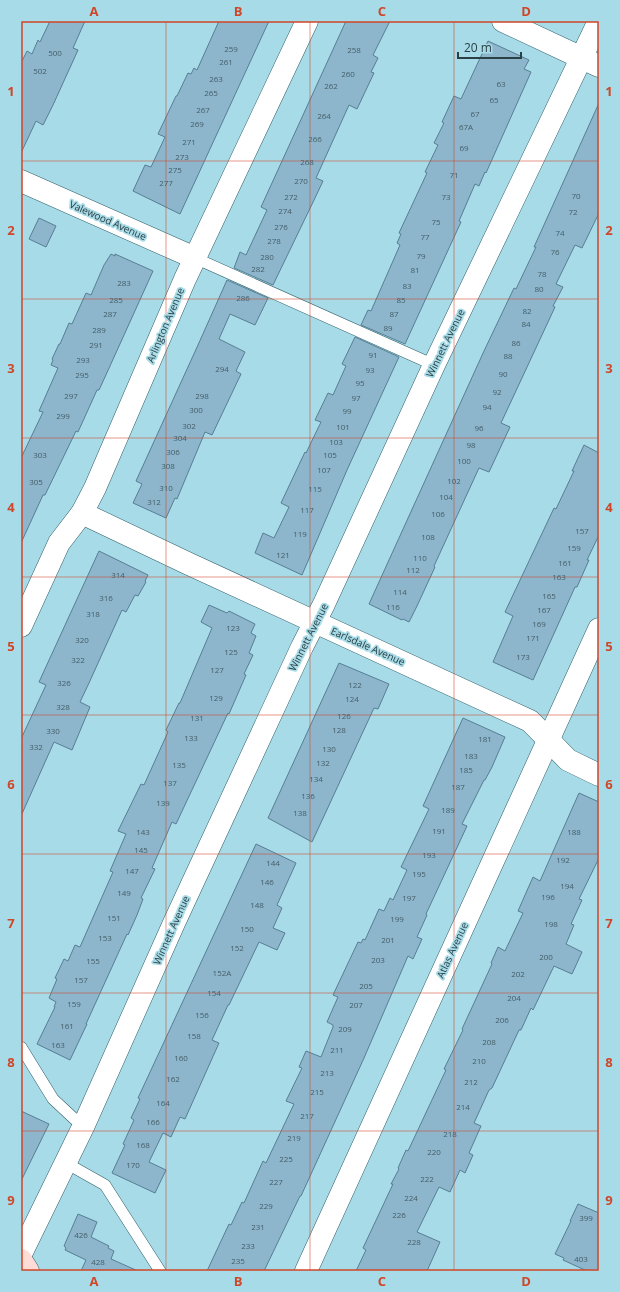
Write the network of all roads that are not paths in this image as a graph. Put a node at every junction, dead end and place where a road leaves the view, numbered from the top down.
1 (307, 21) edge
2 (503, 21) edge
3 (599, 21) edge
4 (591, 62) edge
5 (21, 181) edge
6 (194, 258) junction
7 (434, 365) junction
8 (82, 513) junction
9 (315, 622) junction
10 (21, 626) edge
11 (599, 629) edge
12 (548, 740) junction
13 (599, 775) edge
14 (21, 1047) edge
15 (83, 1126) junction
16 (66, 1163) junction
17 (21, 1254) edge
18 (21, 1260) edge
19 (28, 1271) edge
20 (160, 1271) edge
21 (306, 1271) edge

1 - 6 street, Arlington Avenue
2 - 4 street
3 - 4 street, Winnett Avenue
4 - 7 street, Winnett Avenue
5 - 6 street, Valewood Avenue
6 - 7 lane
6 - 8 street, Arlington Avenue
7 - 9 street, Winnett Avenue
8 - 9 street, Earlsdale Avenue
8 - 10 street, Arlington Avenue
9 - 12 street, Earlsdale Avenue
9 - 15 street, Winnett Avenue
11 - 12 street, Atlas Avenue
12 - 13 street, Earlsdale Avenue
12 - 21 street, Atlas Avenue
14 - 15 lane
15 - 16 street, Winnett Avenue
16 - 17 street, Winnett Avenue
16 - 20 lane
18 - 19 street

